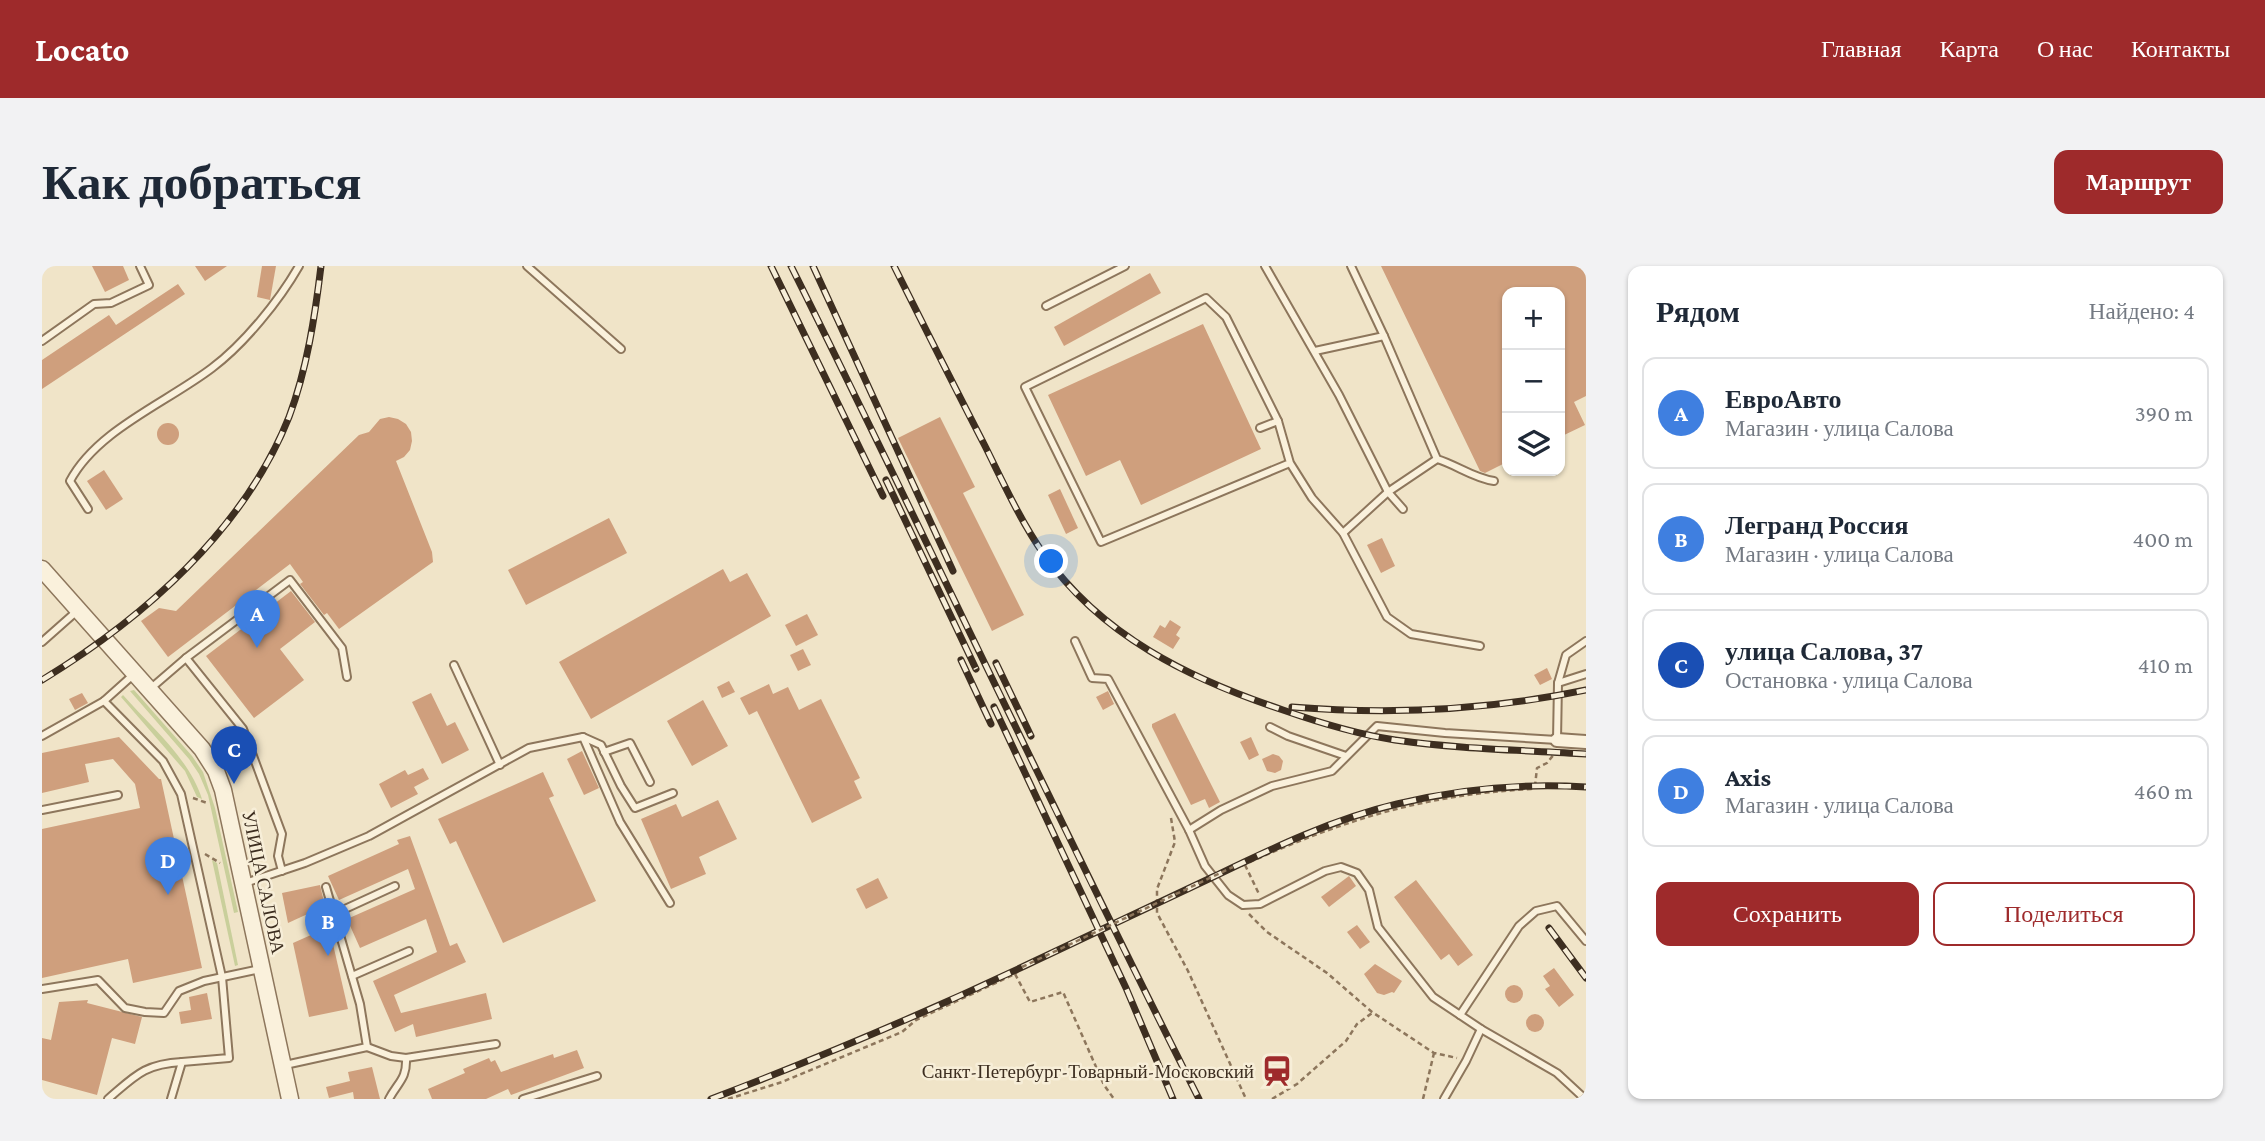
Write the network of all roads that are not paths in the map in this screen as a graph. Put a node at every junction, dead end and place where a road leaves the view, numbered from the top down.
1 (140, 266) edge
2 (299, 266) edge
3 (527, 266) edge
4 (1125, 266) edge
5 (1265, 266) edge
6 (1351, 266) edge
7 (1046, 306) dead end
8 (1384, 336) junction
9 (42, 341) edge
10 (621, 349) dead end
11 (1315, 351) junction
12 (1278, 421) junction
13 (1261, 428) dead end
14 (1437, 459) junction
15 (1290, 463) junction
16 (1494, 481) dead end
17 (1388, 492) junction
18 (88, 509) dead end
19 (1404, 509) dead end
20 (1343, 533) junction
21 (42, 569) edge
22 (78, 610) junction
23 (1075, 641) dead end
24 (1586, 641) edge
25 (42, 642) edge
26 (1480, 646) dead end
27 (186, 658) junction
28 (454, 665) dead end
29 (134, 674) junction
30 (1586, 674) edge
31 (347, 677) dead end
32 (1558, 683) junction
33 (149, 690) junction
34 (104, 702) junction
35 (1270, 727) dead end
36 (42, 736) edge
37 (583, 737) junction
38 (1557, 740) junction
39 (1586, 742) edge
40 (604, 752) junction
41 (1346, 756) junction
42 (500, 765) junction
43 (650, 782) dead end
44 (673, 793) dead end
45 (118, 795) dead end
46 (42, 810) edge
47 (1189, 830) junction
48 (282, 871) junction
49 (243, 883) junction
50 (395, 886) dead end
51 (326, 887) dead end
52 (670, 903) dead end
53 (334, 914) junction
54 (1586, 941) edge
55 (409, 951) dead end
56 (262, 968) junction
57 (352, 976) junction
58 (222, 977) junction
59 (42, 989) edge
60 (1460, 1015) junction
61 (1481, 1029) junction
62 (496, 1044) dead end
63 (367, 1048) junction
64 (407, 1058) junction
65 (182, 1062) junction
66 (283, 1065) junction
67 (597, 1076) dead end
68 (108, 1099) edge
69 (171, 1099) edge
70 (290, 1099) edge
71 (389, 1099) edge
72 (523, 1099) edge
73 (1444, 1099) edge
74 (1585, 1099) edge

1 - 9 lane
2 - 18 lane
3 - 10 lane
4 - 7 lane
5 - 11 lane
6 - 8 lane
8 - 11 lane
8 - 14 lane
11 - 17 lane
12 - 13 lane
12 - 15 lane
12 - 15 lane
14 - 16 lane
14 - 17 lane
15 - 20 lane
17 - 19 lane
17 - 20 lane
20 - 26 lane
21 - 22 street, УЛИЦА САЛОВА
22 - 25 lane
22 - 29 street, УЛИЦА САЛОВА
23 - 47 lane
24 - 32 lane
27 - 31 lane
27 - 33 lane
27 - 48 lane
28 - 42 lane
29 - 33 street, УЛИЦА САЛОВА
29 - 34 lane
30 - 32 lane
32 - 38 lane
33 - 49 street, УЛИЦА САЛОВА
34 - 36 lane
34 - 58 lane
35 - 41 lane
37 - 40 lane
37 - 42 lane
37 - 52 lane
38 - 39 street
38 - 41 lane
40 - 43 lane
40 - 44 lane
41 - 47 lane
42 - 48 lane
45 - 46 lane
47 - 60 lane
48 - 49 lane
49 - 56 street, УЛИЦА САЛОВА
50 - 53 lane
51 - 53 lane
53 - 57 lane
54 - 60 lane
55 - 57 lane
56 - 58 lane
56 - 66 street, УЛИЦА САЛОВА
57 - 63 lane
58 - 59 lane
58 - 65 lane
60 - 61 lane
61 - 73 lane
61 - 74 lane
62 - 64 lane
63 - 64 lane
63 - 66 lane
64 - 71 lane
65 - 68 lane
65 - 69 lane
66 - 70 street, УЛИЦА САЛОВА
67 - 72 lane

